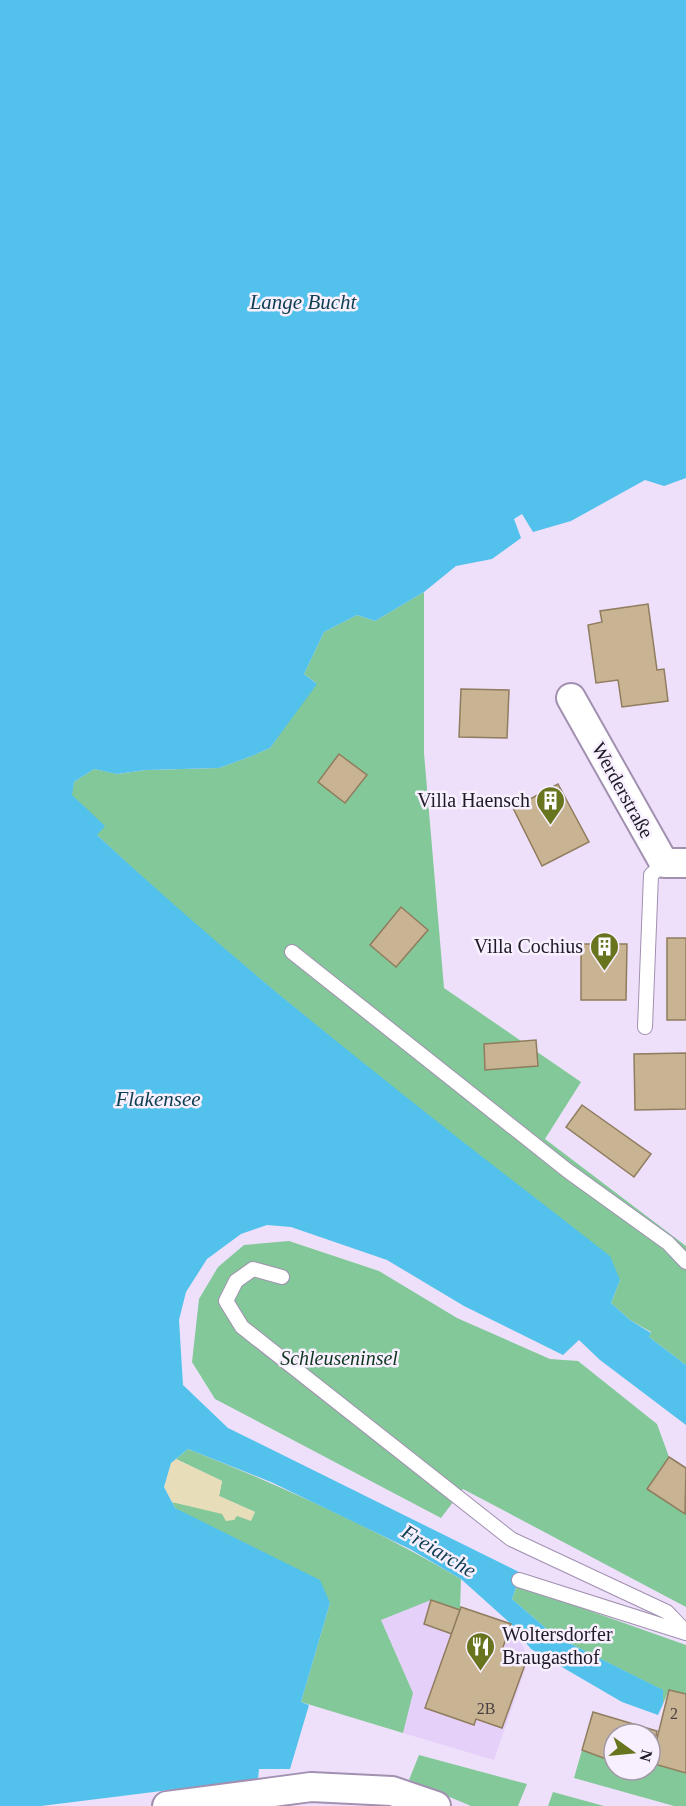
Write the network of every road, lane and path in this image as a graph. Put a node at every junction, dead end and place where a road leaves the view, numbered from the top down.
1 (571, 698) dead end
2 (675, 863) edge
3 (292, 952) dead end
4 (645, 1027) dead end
5 (686, 1262) edge
6 (282, 1277) dead end
7 (519, 1580) dead end
8 (686, 1633) edge
9 (167, 1806) edge
10 (436, 1806) edge

1 - 2 street, Werderstraße
2 - 4 lane
3 - 5 lane
6 - 8 lane
7 - 8 lane
9 - 10 street

